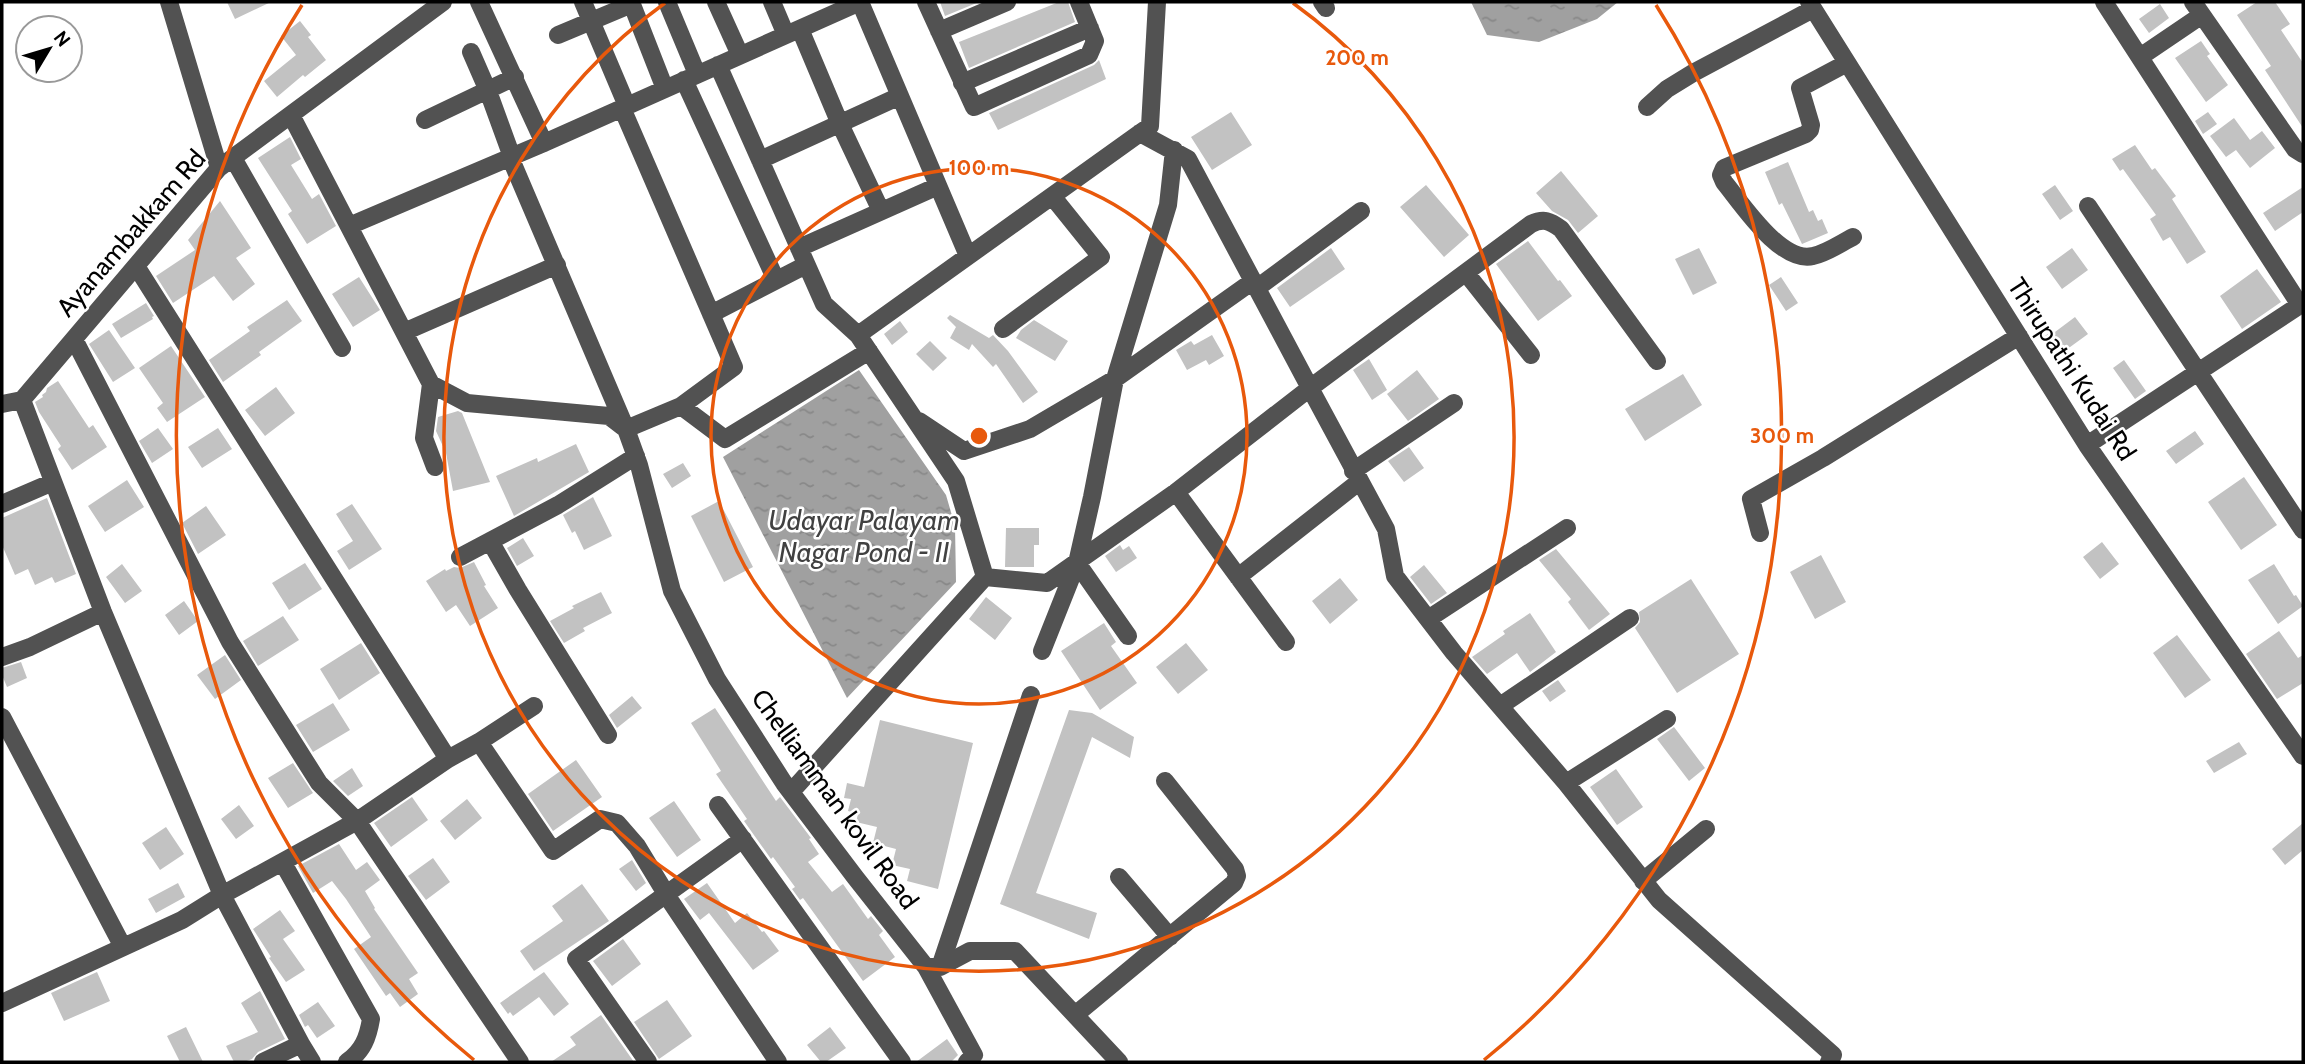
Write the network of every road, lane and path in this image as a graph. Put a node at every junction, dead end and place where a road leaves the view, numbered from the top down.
1 (169, 2) edge
2 (443, 2) edge
3 (479, 2) edge
4 (583, 2) edge
5 (667, 2) edge
6 (716, 2) edge
7 (772, 2) edge
8 (860, 2) edge
9 (926, 2) edge
10 (1007, 2) edge
11 (1079, 2) edge
12 (1157, 2) edge
13 (2104, 2) edge
14 (631, 3) edge
15 (1811, 5) edge
16 (2198, 8) edge
17 (591, 20) junction
18 (1090, 28) junction
19 (939, 31) junction
20 (793, 32) junction
21 (558, 35) dead end
22 (471, 52) dead end
23 (740, 55) junction
24 (2140, 57) junction
25 (1847, 63) junction
26 (718, 65) junction
27 (515, 77) junction
28 (691, 77) junction
29 (962, 83) junction
30 (665, 89) junction
31 (488, 91) junction
32 (900, 96) junction
33 (624, 107) junction
34 (1647, 107) dead end
35 (291, 115) junction
36 (425, 120) dead end
37 (840, 124) junction
38 (1140, 133) junction
39 (544, 143) junction
40 (1174, 150) junction
41 (2303, 154) edge
42 (511, 157) junction
43 (760, 160) junction
44 (226, 163) junction
45 (938, 186) junction
46 (1052, 196) junction
47 (2088, 206) dead end
48 (881, 211) junction
49 (1361, 211) dead end
50 (349, 226) junction
51 (1853, 237) dead end
52 (803, 256) junction
53 (968, 256) junction
54 (556, 265) junction
55 (136, 266) junction
56 (1466, 273) junction
57 (776, 280) junction
58 (1255, 285) junction
59 (2302, 304) edge
60 (711, 314) junction
61 (1003, 329) dead end
62 (404, 332) junction
63 (858, 335) junction
64 (2019, 336) junction
65 (74, 339) junction
66 (342, 348) dead end
67 (869, 351) junction
68 (1531, 355) dead end
69 (1657, 361) dead end
70 (2199, 372) junction
71 (1115, 379) junction
72 (431, 384) junction
73 (1310, 388) junction
74 (22, 400) junction
75 (1454, 403) dead end
76 (2, 404) edge
77 (681, 406) junction
78 (912, 415) junction
79 (626, 429) junction
80 (2087, 445) junction
81 (636, 456) junction
82 (435, 467) dead end
83 (1357, 476) junction
84 (53, 482) junction
85 (1176, 492) junction
86 (2, 504) edge
87 (1567, 527) dead end
88 (2303, 530) edge
89 (1760, 533) dead end
90 (490, 541) junction
91 (460, 558) dead end
92 (1077, 563) junction
93 (985, 577) junction
94 (1238, 577) junction
95 (103, 612) junction
96 (1630, 618) dead end
97 (1428, 619) junction
98 (1128, 636) dead end
99 (1286, 642) dead end
100 (1042, 652) dead end
101 (2, 657) edge
102 (1031, 695) dead end
103 (534, 705) dead end
104 (1500, 706) junction
105 (2, 717) edge
106 (1667, 719) dead end
107 (608, 735) dead end
108 (479, 742) junction
109 (2303, 756) edge
110 (448, 759) junction
111 (1165, 781) dead end
112 (1566, 783) junction
113 (791, 792) junction
114 (718, 804) dead end
115 (357, 821) junction
116 (1706, 829) dead end
117 (743, 839) junction
118 (283, 863) junction
119 (1119, 877) dead end
120 (1643, 881) junction
121 (222, 895) junction
122 (667, 895) junction
123 (1170, 937) junction
124 (123, 947) junction
125 (933, 967) junction
126 (2, 1003) edge
127 (1075, 1015) junction
128 (300, 1044) junction
129 (1831, 1058) edge
130 (975, 1060) edge
131 (263, 1062) edge
132 (312, 1062) edge
133 (347, 1062) edge
134 (520, 1062) edge
135 (648, 1062) edge
136 (778, 1062) edge
137 (902, 1062) edge
138 (1119, 1062) edge

1 - 44 street
2 - 35 street, Ayanambakkam Rd
3 - 27 street
4 - 17 street
5 - 28 street
6 - 23 street
7 - 20 street
8 - 20 street
8 - 32 street
9 - 19 street
10 - 19 street
11 - 18 street
12 - 38 street
13 - 24 street
14 - 17 street
14 - 30 street
15 - 25 street, Thirupathi Kudai Rd
15 - 34 street
16 - 24 street
16 - 41 street
17 - 21 street
17 - 33 street
18 - 29 street
18 - 29 street
19 - 29 street
20 - 23 street
20 - 37 street
22 - 31 street, Chelliamman kovil Road
23 - 26 street
24 - 59 street
25 - 51 street
25 - 64 street, Thirupathi Kudai Rd
26 - 28 street
26 - 43 street
27 - 31 street
27 - 39 street
28 - 30 street
28 - 57 street
30 - 33 street
31 - 36 street
31 - 42 street, Chelliamman kovil Road
32 - 37 street
32 - 45 street
33 - 39 street
33 - 60 street
35 - 44 street, Ayanambakkam Rd
35 - 50 street
37 - 43 street
37 - 48 street
38 - 40 street
38 - 46 street
39 - 42 street
40 - 58 street
40 - 71 street
42 - 50 street
42 - 54 street, Chelliamman kovil Road
43 - 52 street
44 - 55 street, Ayanambakkam Rd
44 - 66 street
45 - 48 street
45 - 53 street
46 - 53 street
46 - 61 street
47 - 70 street
48 - 52 street
49 - 58 street
50 - 62 street
52 - 57 street
52 - 63 street
53 - 63 street
54 - 62 street
54 - 79 street, Chelliamman kovil Road
55 - 65 street, Ayanambakkam Rd
55 - 110 street
56 - 68 street
56 - 69 street
56 - 73 street
57 - 60 street
58 - 71 street
58 - 73 street
59 - 70 street
60 - 77 street
62 - 72 street
63 - 67 street
64 - 80 street, Thirupathi Kudai Rd
64 - 89 street
65 - 74 street, Ayanambakkam Rd
65 - 115 street
67 - 77 street
67 - 78 street
70 - 80 street
70 - 88 street
71 - 78 street
71 - 92 street
72 - 79 street
72 - 82 street
73 - 83 street
73 - 85 street
74 - 76 street
74 - 84 street
75 - 83 street
77 - 79 street
78 - 93 street
79 - 81 street, Chelliamman kovil Road
80 - 109 street, Thirupathi Kudai Rd
81 - 90 street
81 - 113 street, Chelliamman kovil Road
83 - 94 street
83 - 97 street
84 - 86 street
84 - 95 street
85 - 92 street
85 - 94 street
87 - 97 street
90 - 91 street
90 - 107 street
92 - 93 street
92 - 98 street
92 - 100 street
93 - 113 street
94 - 99 street
95 - 101 street
95 - 121 street
96 - 104 street
97 - 104 street
102 - 125 street
103 - 108 street
104 - 112 street
105 - 124 street
106 - 112 street
108 - 110 street
108 - 122 street
110 - 115 street
111 - 123 street
112 - 120 street
113 - 125 street, Chelliamman kovil Road
114 - 117 street
115 - 118 street
115 - 134 street
116 - 120 street
117 - 122 street
117 - 137 street
118 - 121 street
118 - 133 street
119 - 123 street
120 - 129 street
121 - 124 street
121 - 128 street
122 - 135 street
122 - 136 street
123 - 127 street
124 - 126 street
125 - 127 street
125 - 130 street, Chelliamman kovil Road
127 - 138 street
128 - 131 street
128 - 132 street

